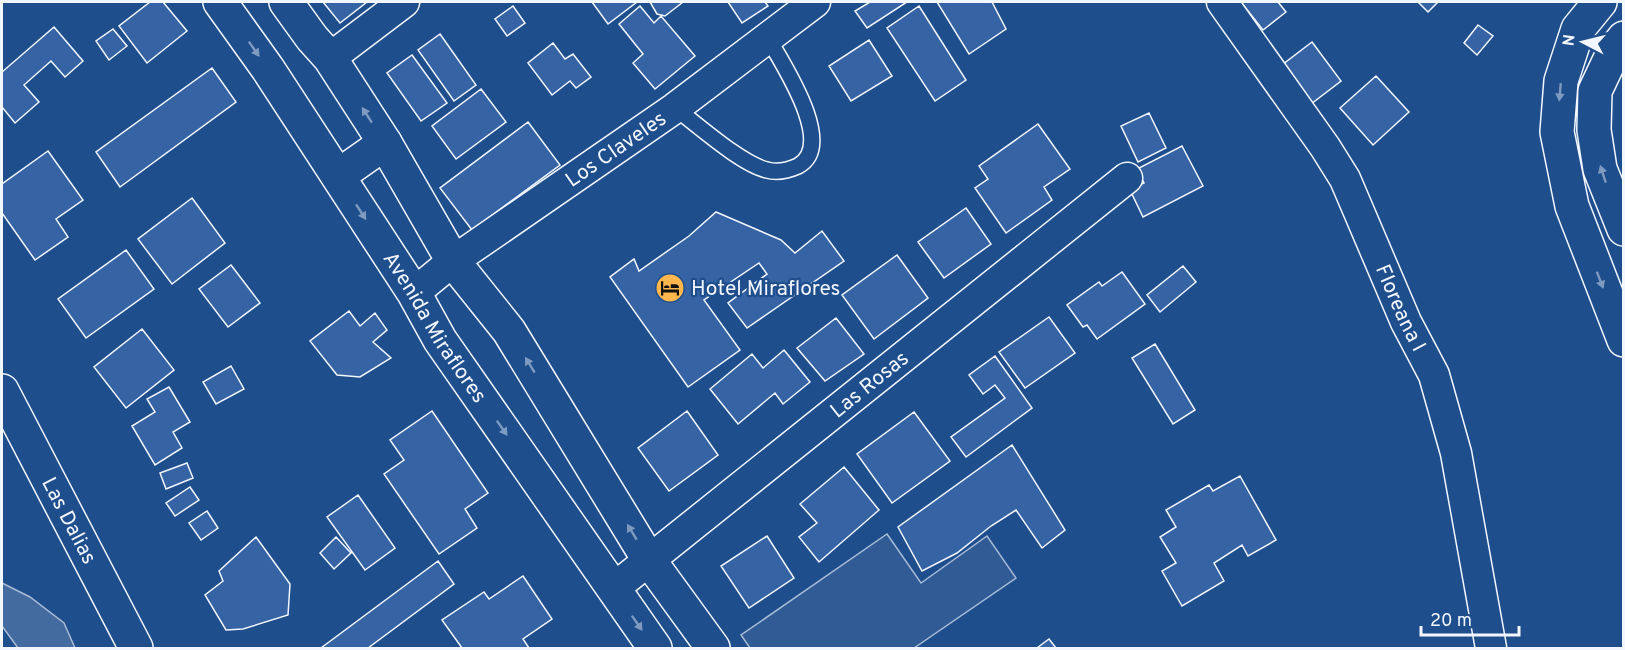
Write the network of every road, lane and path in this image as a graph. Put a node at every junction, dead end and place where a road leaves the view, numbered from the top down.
1 (286, 2) edge
2 (404, 2) edge
3 (815, 2) edge
4 (1600, 2) edge
5 (227, 4) edge
6 (1226, 7) edge
7 (768, 38) junction
8 (1623, 39) edge
9 (330, 58) junction
10 (675, 108) junction
11 (385, 142) junction
12 (338, 176) junction
13 (1127, 178) dead end
14 (1623, 229) edge
15 (453, 261) junction
16 (414, 293) junction
17 (1623, 340) edge
18 (2, 391) edge
19 (649, 560) junction
20 (613, 589) junction
21 (136, 648) edge
22 (655, 648) edge
23 (713, 648) edge
24 (1491, 648) edge

1 - 9 main road
2 - 9 street
3 - 7 street, Los Claveles
4 -> 17 main road
5 -> 12 main road, Avenida Miraflores
6 - 24 street, Floreana I
7 - 10 street, Los Claveles
7 - 10 lane
14 -> 8 main road
11 -> 9 main road
10 - 15 street, Los Claveles
11 - 12 main road
11 - 15 main road
12 -> 16 main road, Avenida Miraflores
13 - 19 street, Las Rosas
15 - 16 street, Los Claveles
19 -> 15 main road
16 -> 20 main road, Avenida Miraflores
18 - 21 main road, Las Dalias
19 - 20 street, Las Rosas
19 - 23 main road
20 -> 22 main road, Avenida Miraflores

